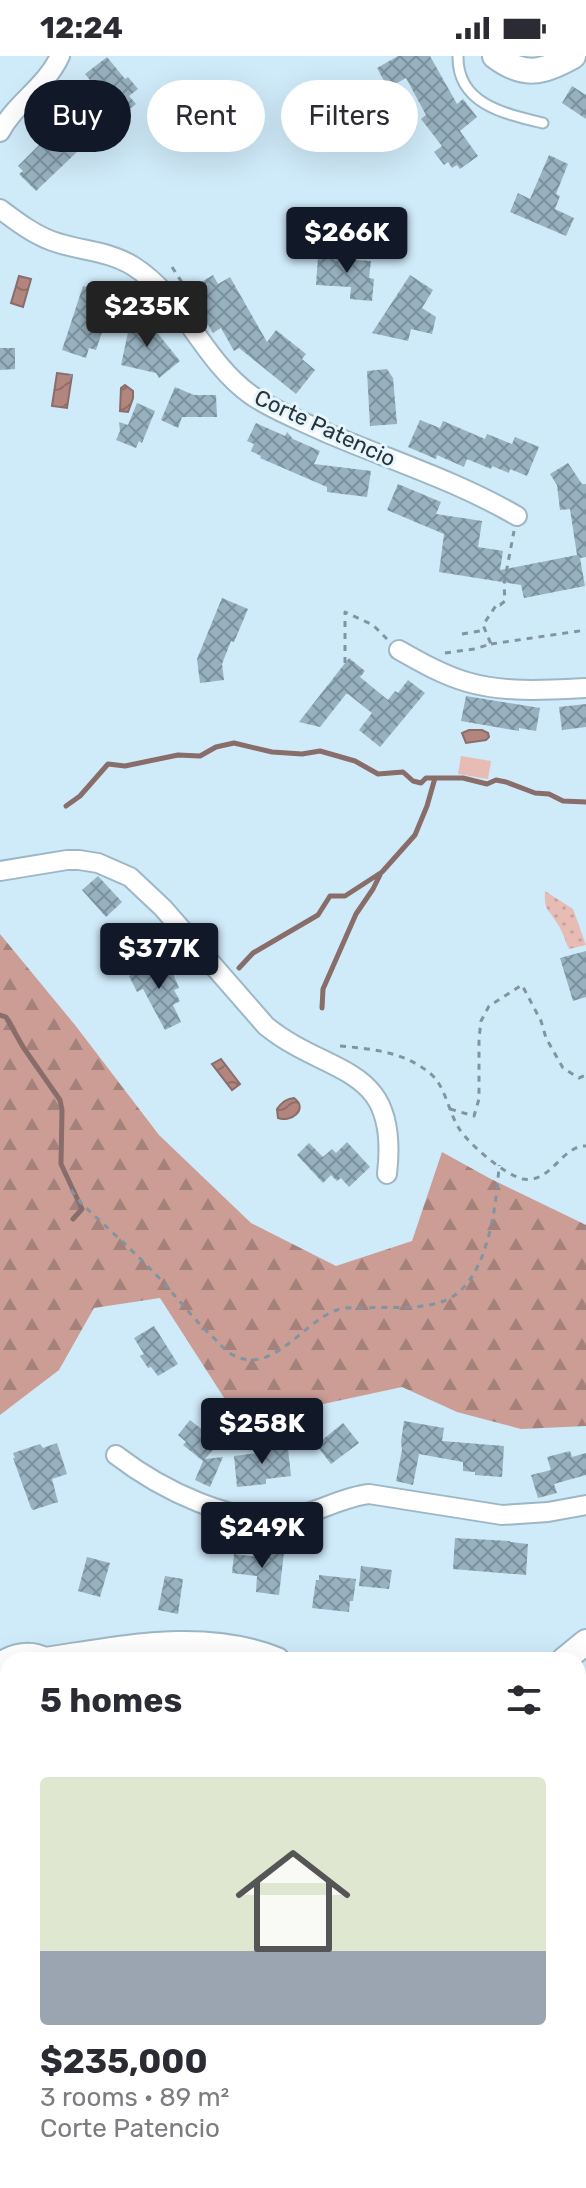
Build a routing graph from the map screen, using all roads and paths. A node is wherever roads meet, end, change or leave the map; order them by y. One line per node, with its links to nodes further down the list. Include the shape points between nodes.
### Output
1 (60, 56): 6 (street, via 43,84)
2 (458, 56): 5 (lane, via 461,76 478,101)
3 (495, 56): 4 (street, via 530,72)
4 (573, 56)
5 (543, 123)
6 (0, 132)
7 (0, 209): 8 (street, Corte Patencio, via 51,240 116,256 150,278 217,364 260,401)
8 (517, 516): 9 (path, via 505,601 490,614)
9 (485, 630): 11 (path); 12 (path)
10 (586, 630): 12 (path)
11 (462, 634)
12 (491, 644): 14 (path)
13 (399, 650): 15 (path, via 373,625 345,612); 16 (street, via 469,683)
14 (455, 651)
15 (345, 663)
16 (586, 688)
17 (0, 871): 23 (street, via 79,860 130,877 266,1026 353,1074 368,1088 385,1114)
18 (334, 1046): 20 (path, via 393,1053 416,1062 435,1078)
19 (586, 1075): 20 (path, via 579,1078 563,1068 522,985 489,1006 481,1021 474,1116)
20 (450, 1109): 22 (path, via 474,1145)
21 (586, 1146): 22 (path, via 526,1180)
22 (499, 1165): 24 (path, via 486,1240 472,1277 459,1292 428,1306 338,1309 279,1351 247,1359 230,1353 198,1324)
23 (387, 1174)
24 (71, 1190)
25 (116, 1455): 26 (street, via 192,1498 261,1519 296,1516 369,1494 502,1515)
26 (586, 1505)
27 (104, 1652): 28 (street, via 196,1644)
28 (252, 1652)

